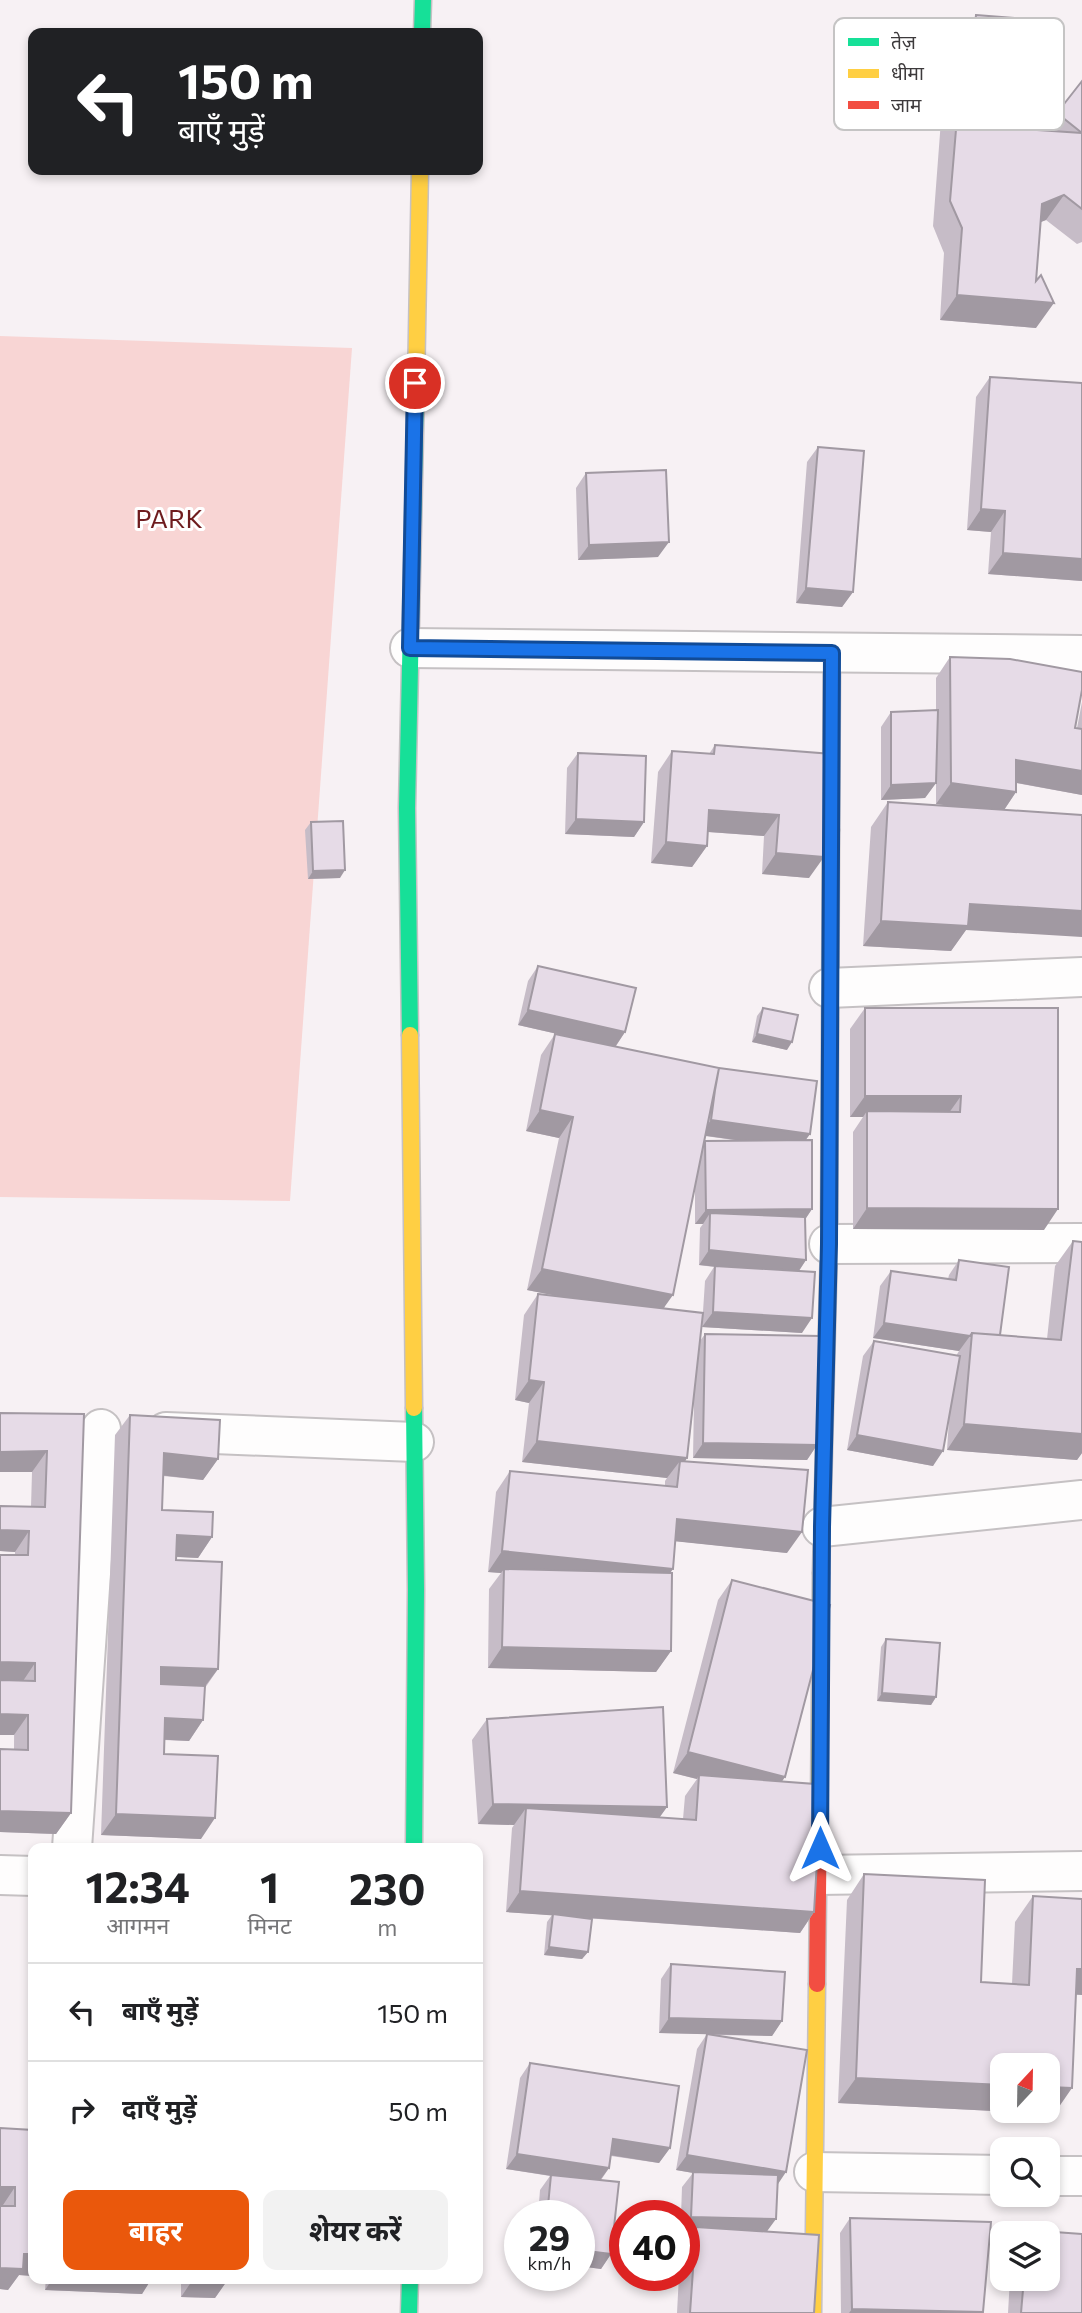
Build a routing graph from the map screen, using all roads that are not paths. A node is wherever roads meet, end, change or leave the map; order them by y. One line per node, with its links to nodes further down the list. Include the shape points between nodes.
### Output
1 (423, 0): 2 (street)
2 (422, 28)
3 (419, 175): 4 (street)
4 (410, 648): 5 (street); 13 (street, via 407,808)
5 (832, 653): 6 (street); 8 (street)
6 (1082, 655)
7 (1082, 977): 8 (street)
8 (829, 988): 10 (street)
9 (1082, 1243): 10 (street)
10 (829, 1244): 15 (street)
11 (63, 1427): 12 (street)
12 (101, 1429): 13 (street); 16 (street)
13 (414, 1442): 17 (street)
14 (1082, 1500): 15 (street)
15 (822, 1527): 20 (street)
16 (72, 1843)
17 (414, 1843)
18 (1082, 1871): 20 (street)
19 (0, 1875): 21 (street)
20 (820, 1875): 22 (street)
21 (28, 1876)
22 (814, 2172): 23 (street); 28 (street)
23 (990, 2175)
24 (1060, 2176): 25 (street)
25 (1082, 2176)
26 (410, 2284): 27 (street)
27 (409, 2313)
28 (813, 2313)

